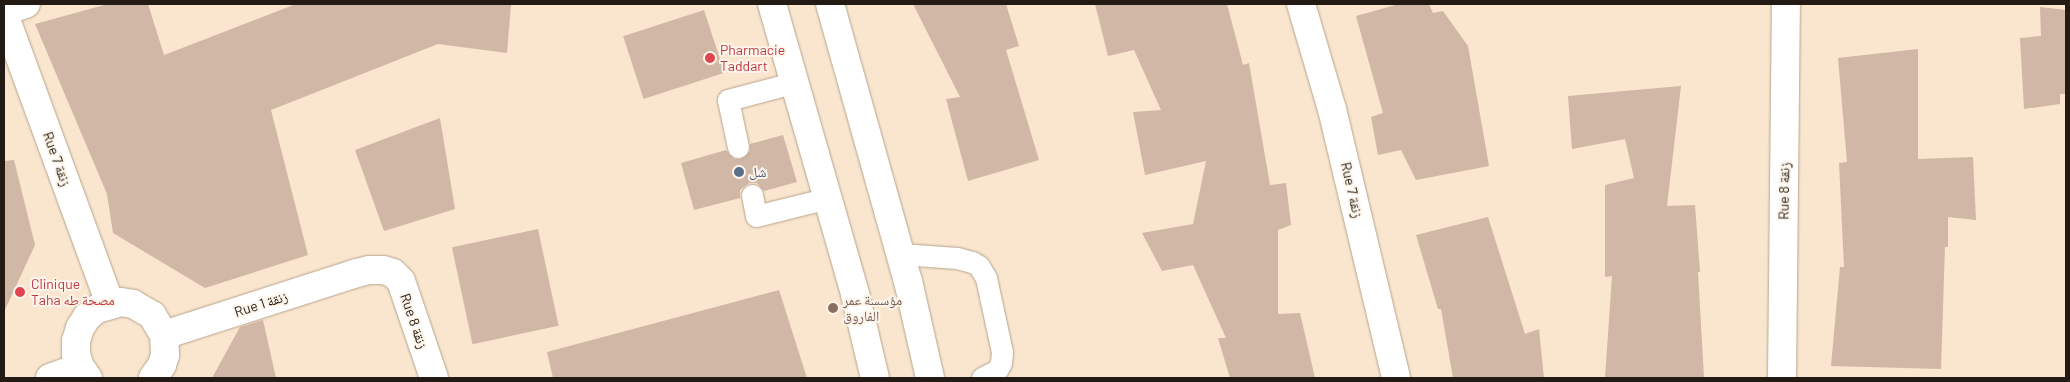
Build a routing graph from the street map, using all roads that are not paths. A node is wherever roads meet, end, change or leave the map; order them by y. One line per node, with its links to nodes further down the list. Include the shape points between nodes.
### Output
1 (26, 4): 6 (street)
2 (772, 4): 7 (street)
3 (830, 4): 11 (street)
4 (1301, 4): 22 (street, Rue 7 زنقة, via 1332,109)
5 (1786, 4): 23 (street, Rue 8 زنقة)
6 (4, 13): 13 (street, Rue 7 زنقة)
7 (796, 82): 8 (lane, via 728,100); 10 (street)
8 (738, 147)
9 (752, 195): 10 (lane, via 756,216)
10 (828, 198): 19 (street)
11 (901, 254): 20 (street); 21 (lane, via 957,258 979,266 986,278 1002,352 1002,363 997,370)
12 (357, 273): 14 (street, Rue 1 زنقة); 18 (street, Rue 8 زنقة, via 382,270 393,273 401,281)
13 (110, 304): 14 (street, via 121,302 143,308 152,315); 15 (street, via 97,309 80,328 76,354)
14 (164, 334): 17 (street, via 165,355)
15 (84, 372): 16 (street)
16 (50, 378)
17 (153, 378)
18 (434, 378)
19 (875, 378)
20 (930, 378)
21 (982, 378)
22 (1396, 378)
23 (1782, 378)

